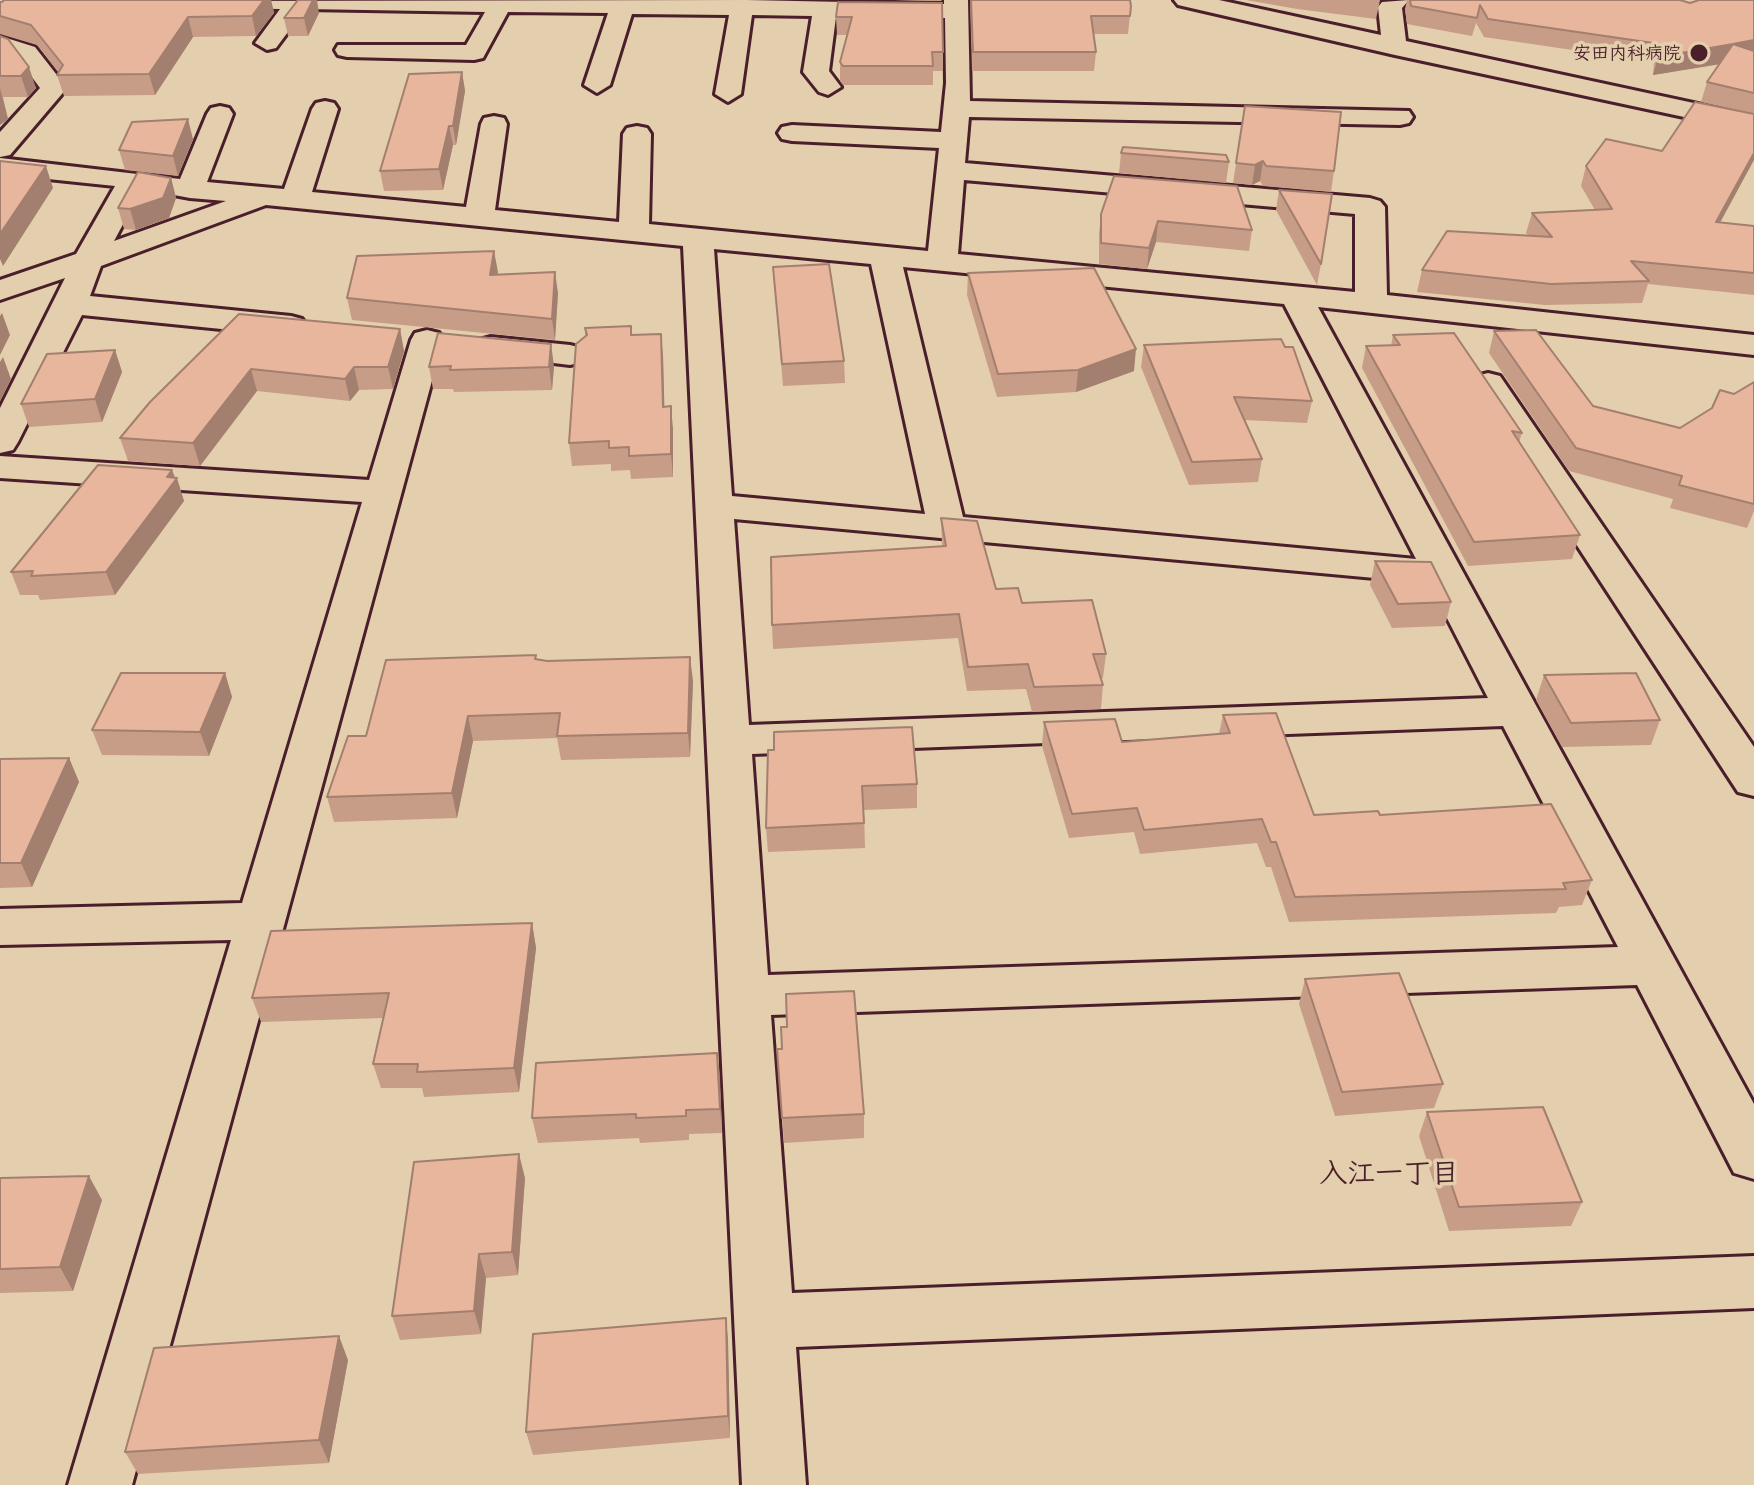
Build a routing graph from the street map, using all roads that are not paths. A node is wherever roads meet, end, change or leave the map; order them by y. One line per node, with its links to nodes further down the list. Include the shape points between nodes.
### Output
1 (1186, 0): 14 (street)
2 (1397, 0): 14 (street, via 1390,7)
3 (183, 1): 4 (street)
4 (214, 1): 5 (street)
5 (289, 1): 6 (street); 13 (street)
6 (356, 1): 8 (street)
7 (730, 3): 9 (street); 11 (street); 20 (street)
8 (501, 4): 9 (street); 16 (street)
9 (623, 5): 18 (street)
10 (956, 5): 11 (street); 22 (street)
11 (825, 8): 19 (street, via 816,72)
12 (0, 43): 30 (street, via 26,52 54,88)
13 (267, 43)
14 (1395, 48): 26 (street)
15 (347, 50): 16 (street)
16 (474, 53): 17 (street)
17 (462, 79)
18 (597, 85)
19 (828, 87)
20 (728, 94)
21 (325, 109): 35 (street)
22 (957, 109): 24 (street); 29 (street)
23 (220, 114): 34 (street)
24 (1400, 117)
25 (494, 124): 36 (street)
26 (1754, 124)
27 (792, 133): 29 (street)
28 (637, 134): 37 (street)
29 (954, 141): 32 (street)
30 (0, 149)
31 (0, 166): 33 (street)
32 (951, 170): 41 (street); 44 (street, via 1370,207)
33 (133, 179): 34 (street); 40 (street)
34 (190, 189): 35 (street)
35 (283, 197): 36 (street); 40 (street)
36 (479, 216): 37 (street)
37 (634, 231): 38 (street)
38 (698, 238): 39 (street); 53 (street)
39 (885, 256): 41 (street); 54 (street)
40 (87, 261): 42 (street); 45 (street)
41 (942, 261): 43 (street)
42 (0, 291)
43 (1297, 298): 44 (street); 55 (street)
44 (1371, 303): 46 (street)
45 (71, 304): 47 (street); 50 (street)
46 (1440, 311): 48 (street); 58 (street)
47 (319, 329)
48 (1754, 345)
49 (570, 355): 52 (street, via 412,338)
50 (0, 442)
51 (0, 467): 52 (street)
52 (383, 492): 59 (street)
53 (714, 506): 54 (street); 57 (street)
54 (947, 528): 55 (street)
55 (1444, 573): 56 (street)
56 (1517, 711): 57 (street); 61 (street)
57 (728, 740): 62 (street)
58 (1754, 781)
59 (261, 921): 60 (street); 66 (street)
60 (0, 927)
61 (1653, 965): 62 (street); 63 (street)
62 (744, 996): 65 (street)
63 (1754, 1156)
64 (1754, 1282): 65 (street)
65 (764, 1321): 67 (street)
66 (100, 1485)
67 (774, 1485)

